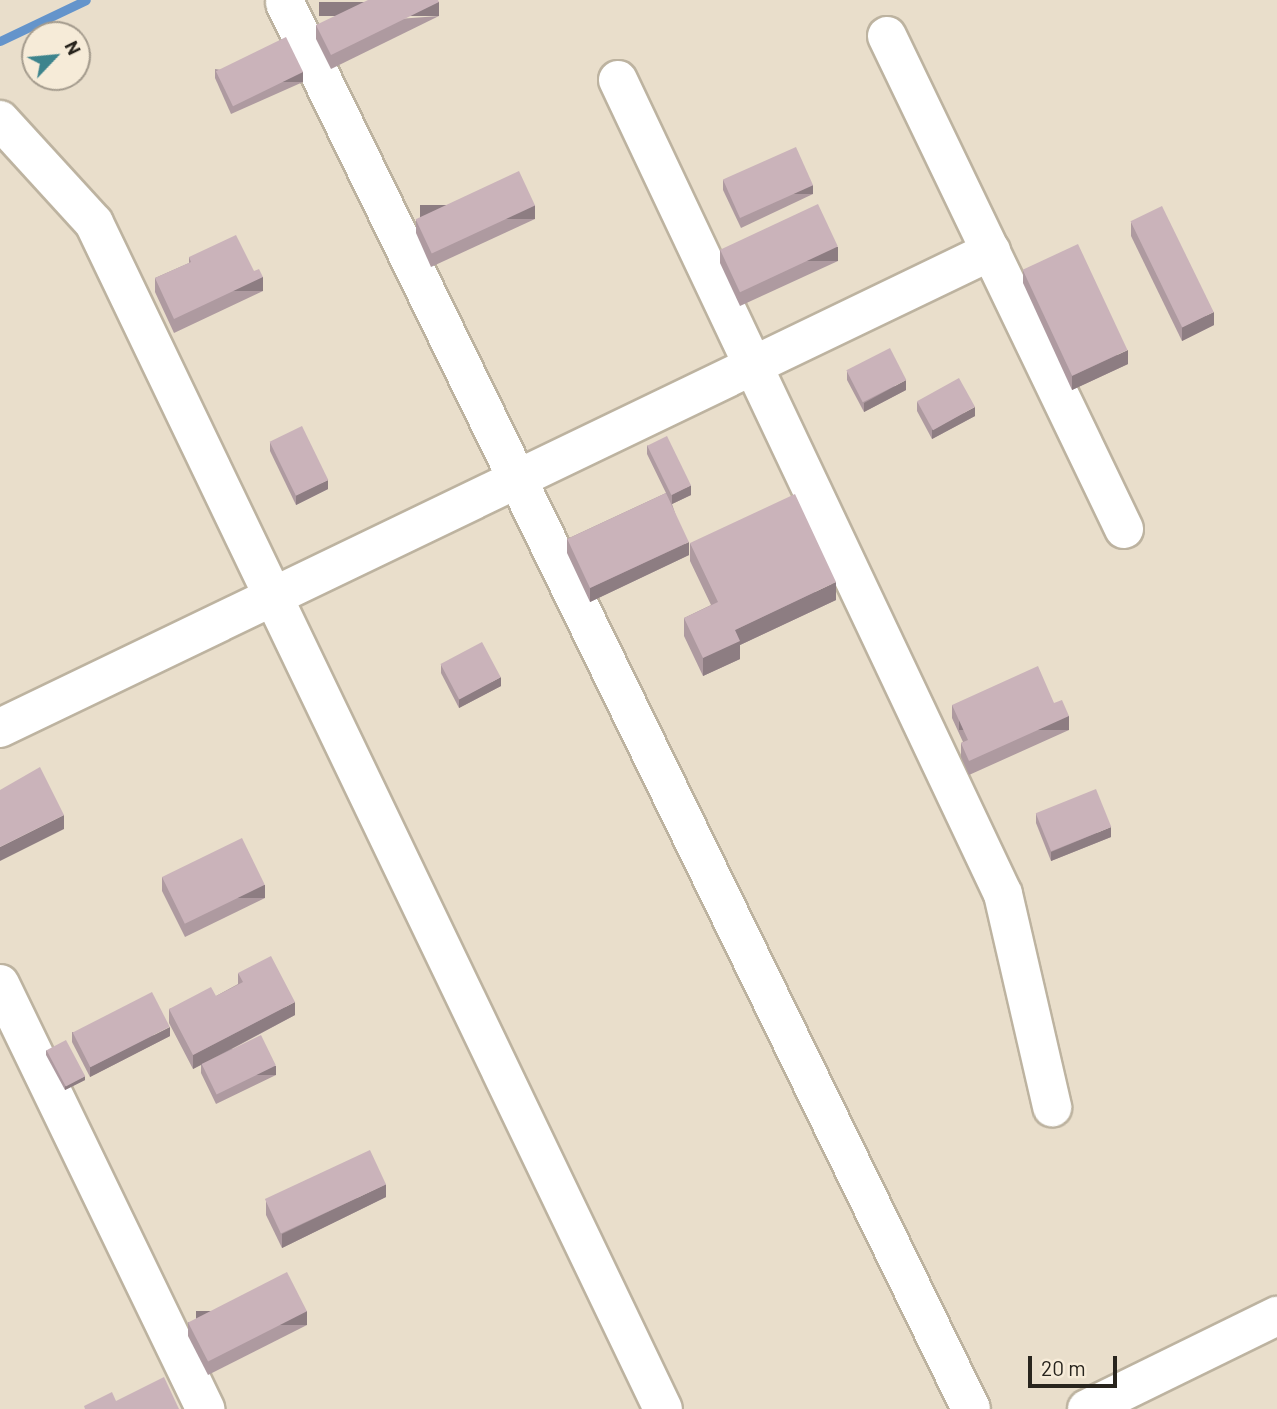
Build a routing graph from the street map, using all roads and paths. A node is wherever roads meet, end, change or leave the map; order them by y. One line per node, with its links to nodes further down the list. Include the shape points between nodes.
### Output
1 (285, 3): 7 (street)
2 (887, 36): 5 (street)
3 (618, 80): 6 (street)
4 (0, 120): 9 (street, via 94,223)
5 (991, 251): 6 (street); 8 (street)
6 (753, 365): 7 (street); 12 (street, via 1003,894)
7 (517, 479): 9 (street); 16 (street)
8 (1124, 528)
9 (272, 597): 10 (street); 15 (street)
10 (0, 728)
11 (0, 984): 14 (street)
12 (1052, 1107)
13 (1277, 1316): 17 (street)
14 (205, 1409)
15 (663, 1409)
16 (971, 1409)
17 (1087, 1409)

